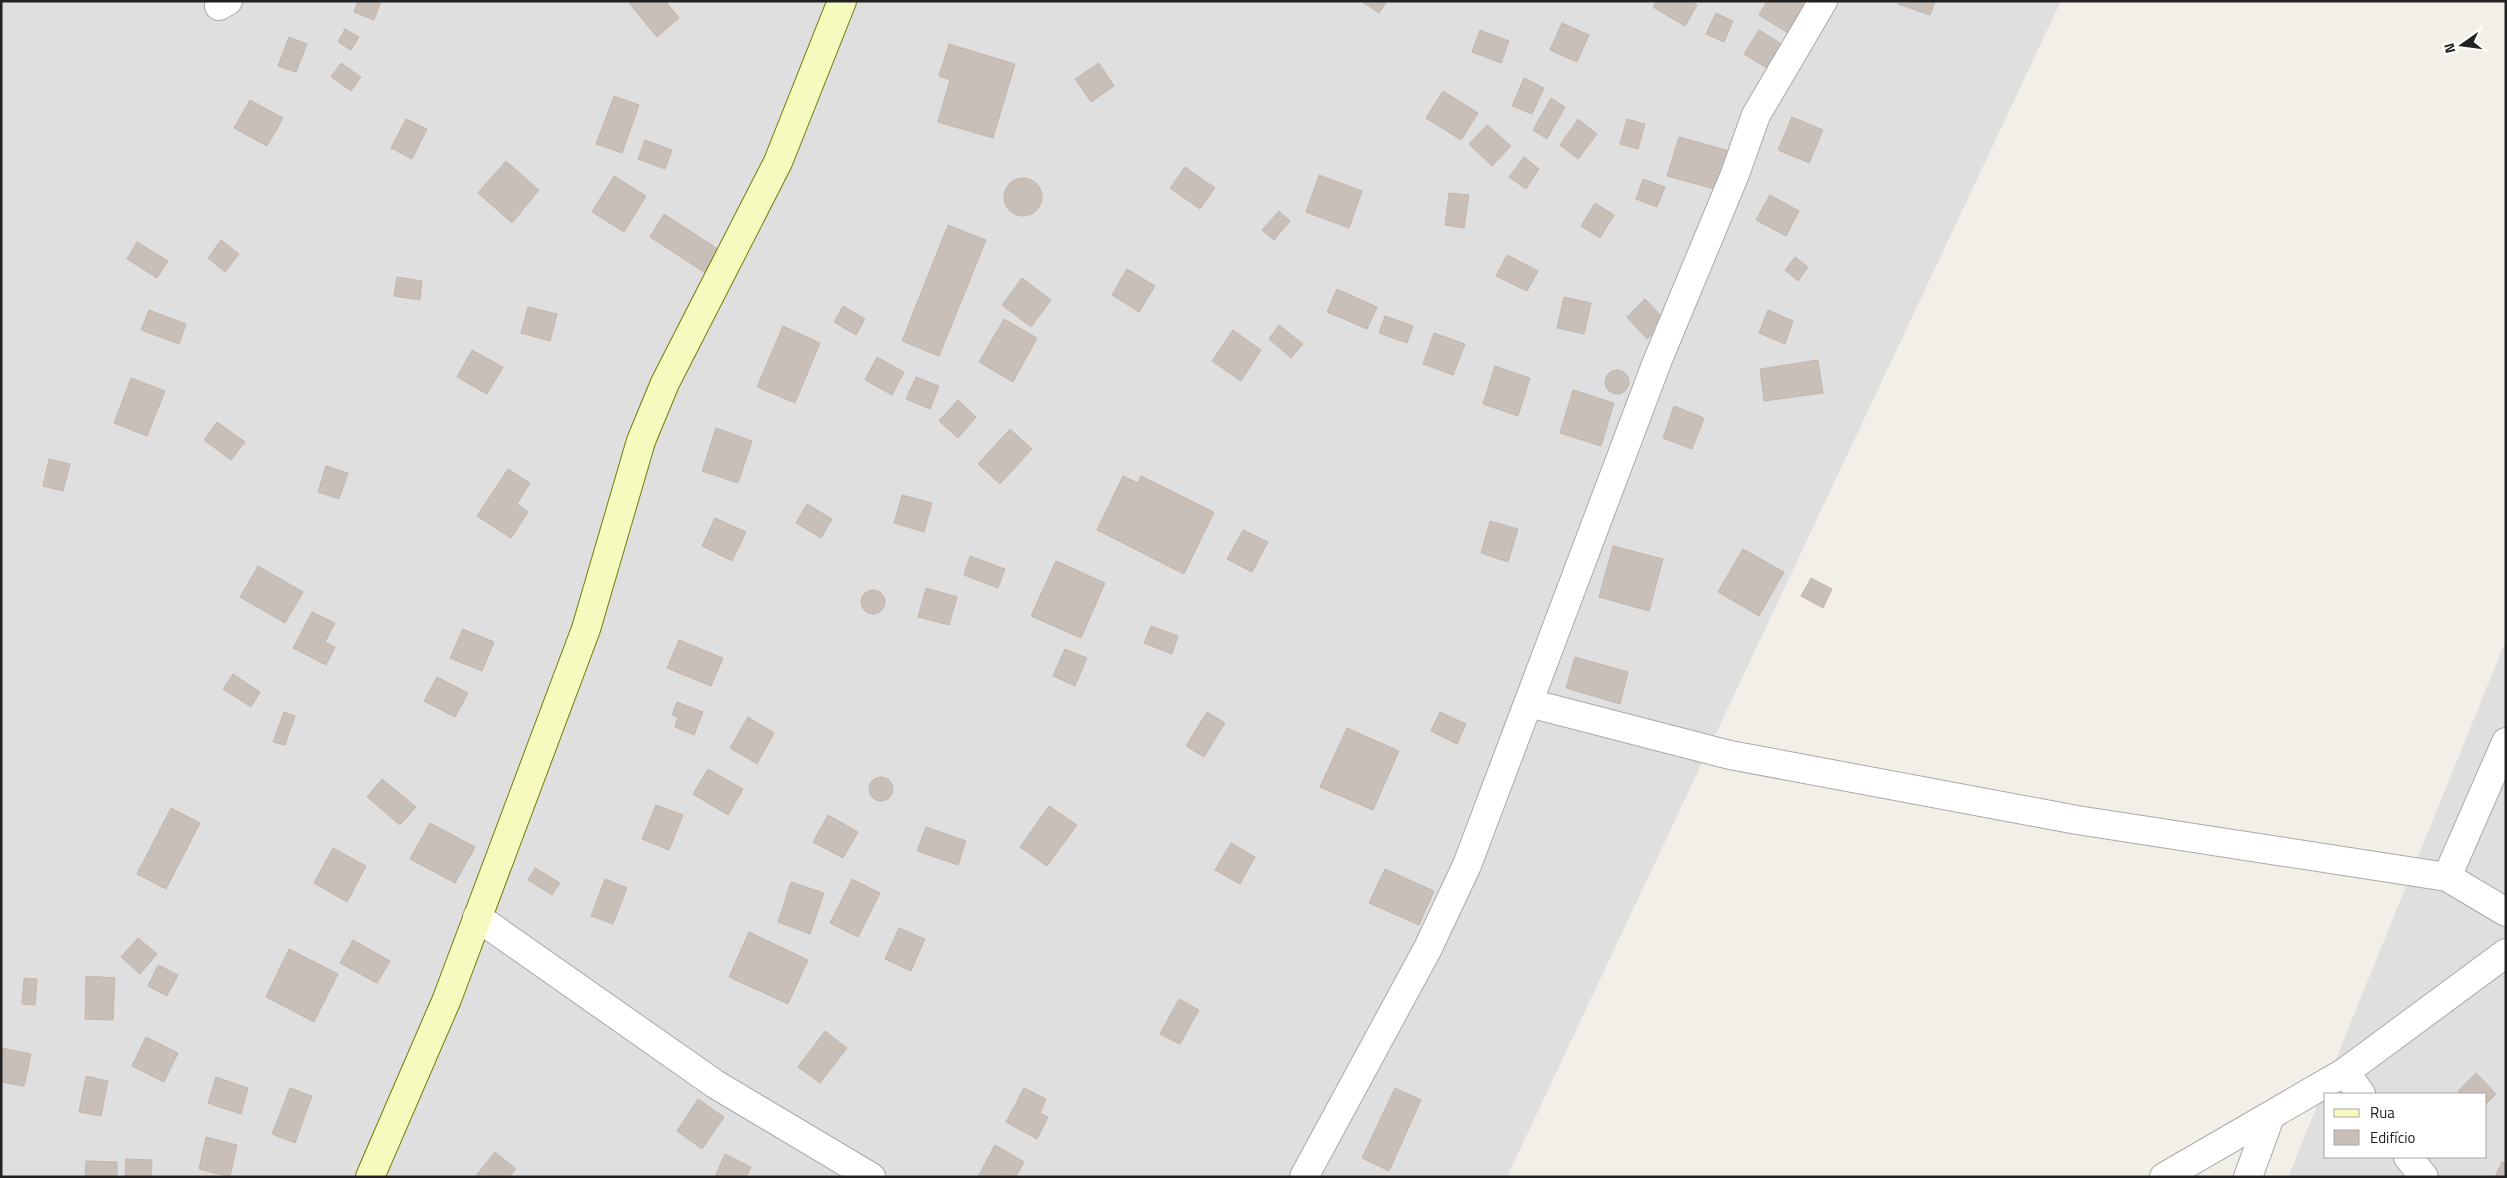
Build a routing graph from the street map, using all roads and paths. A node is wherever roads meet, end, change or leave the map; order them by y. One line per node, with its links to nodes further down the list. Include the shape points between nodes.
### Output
1 (842, 1): 7 (street, via 778,162 665,383 641,441 586,629)
2 (1823, 1): 3 (street, via 1756,115 1657,362)
3 (1529, 703): 5 (street, via 1740,757 2077,820); 15 (street, via 1467,865 1428,948)
4 (2506, 742): 5 (street)
5 (2447, 877): 6 (street)
6 (2506, 912)
7 (477, 917): 13 (street, via 447,999); 14 (street, via 716,1084)
8 (2506, 953): 9 (street)
9 (2346, 1072): 10 (street); 11 (street)
10 (2361, 1093)
11 (2270, 1117): 16 (street); 17 (street)
12 (2409, 1158): 18 (street)
13 (370, 1177)
14 (871, 1177)
15 (1304, 1177)
16 (2164, 1177)
17 (2248, 1177)
18 (2424, 1177)

